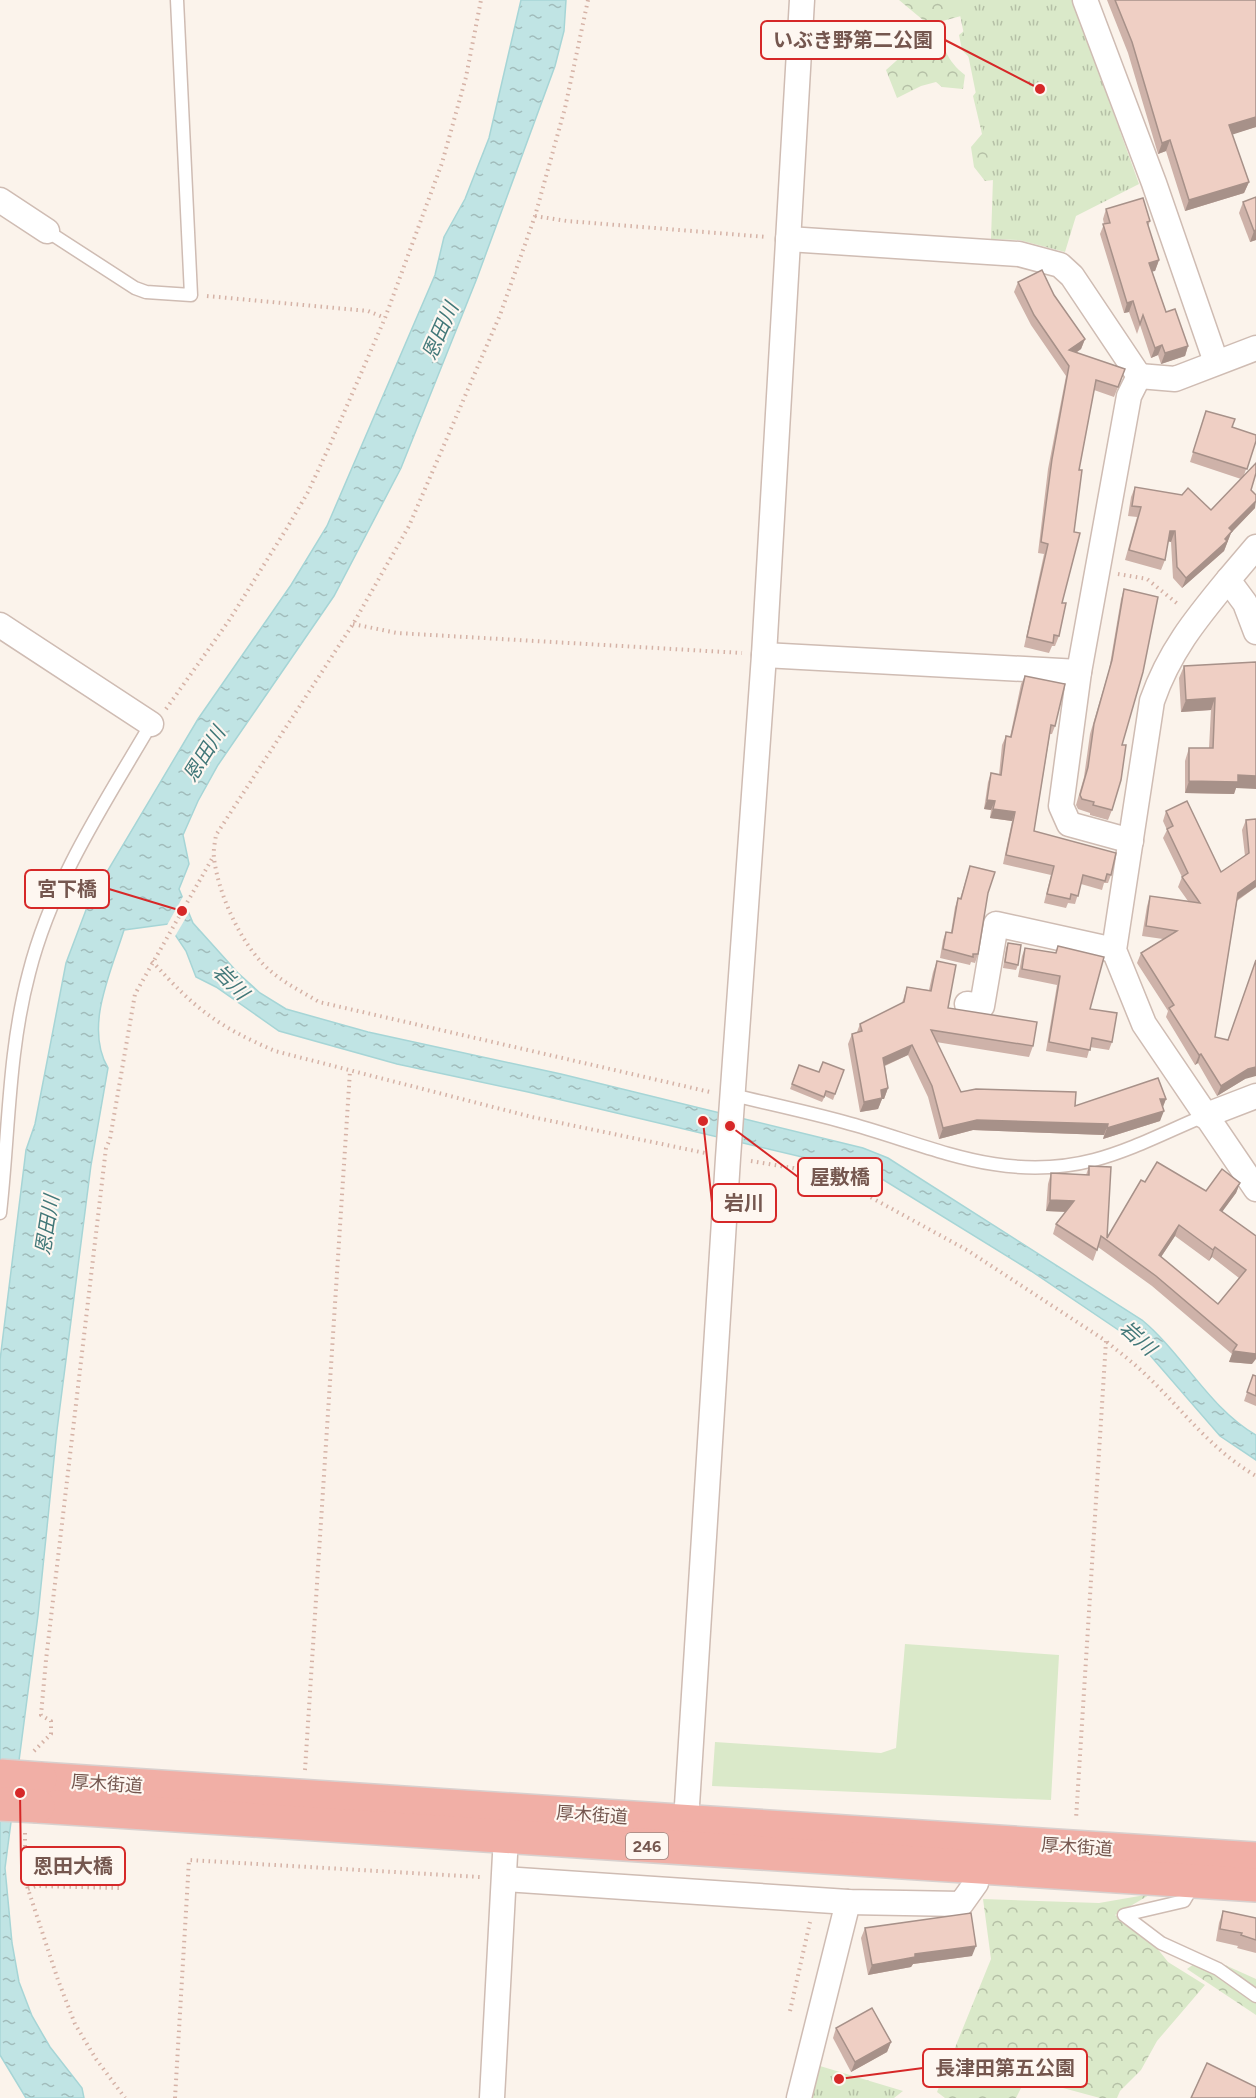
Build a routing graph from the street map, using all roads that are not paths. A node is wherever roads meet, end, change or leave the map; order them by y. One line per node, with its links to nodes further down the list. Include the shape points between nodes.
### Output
1 (177, 0): 5 (lane, via 191,295 135,288)
2 (802, 0): 6 (street)
3 (1085, 0): 8 (street)
4 (0, 200): 5 (street)
5 (47, 231)
6 (788, 239): 9 (street, via 1019,254 1060,265 1072,276); 14 (street)
7 (1256, 348): 8 (street)
8 (1216, 362): 9 (street, via 1175,379)
9 (1139, 376): 15 (street, via 1129,396)
10 (1256, 548): 11 (street)
11 (1228, 580): 13 (street, via 1245,603); 17 (street, via 1189,627 1163,670 1152,701)
12 (0, 625): 16 (street)
13 (1256, 632)
14 (764, 655): 15 (street); 21 (street)
15 (1079, 672): 17 (street, via 1061,806 1069,824)
16 (151, 724): 24 (lane, via 68,867 29,973 14,1052)
17 (1131, 841): 18 (street)
18 (1114, 950): 19 (street, via 996,924); 22 (street, via 1144,1024)
19 (982, 1007)
20 (1256, 1096): 22 (street)
21 (732, 1102): 22 (lane, via 846,1122 960,1159 1011,1167 1094,1160); 28 (street)
22 (1204, 1116): 23 (street)
23 (1256, 1189)
24 (0, 1213)
25 (0, 1776): 26 (highway, 厚木街道 / 246, bridge)
26 (39, 1793): 27 (highway, 厚木街道 / 246, bridge); 28 (highway, 厚木街道 / 246, via 302,1797); 29 (highway, 厚木街道 / 246)
27 (0, 1804)
28 (686, 1821): 30 (highway, 厚木街道 / 246)
29 (506, 1836): 31 (highway, 厚木街道 / 246); 32 (street)
30 (1256, 1858)
31 (979, 1867): 33 (highway, 厚木街道 / 246); 35 (street, via 976,1883 961,1904)
32 (505, 1879): 35 (street); 37 (street)
33 (1196, 1881): 34 (highway, 厚木街道 / 246); 36 (lane, via 1184,1901 1124,1915 1161,1943 1218,1969)
34 (1256, 1885)
35 (848, 1902): 38 (street)
36 (1256, 1996)
37 (492, 2098)
38 (799, 2098)

